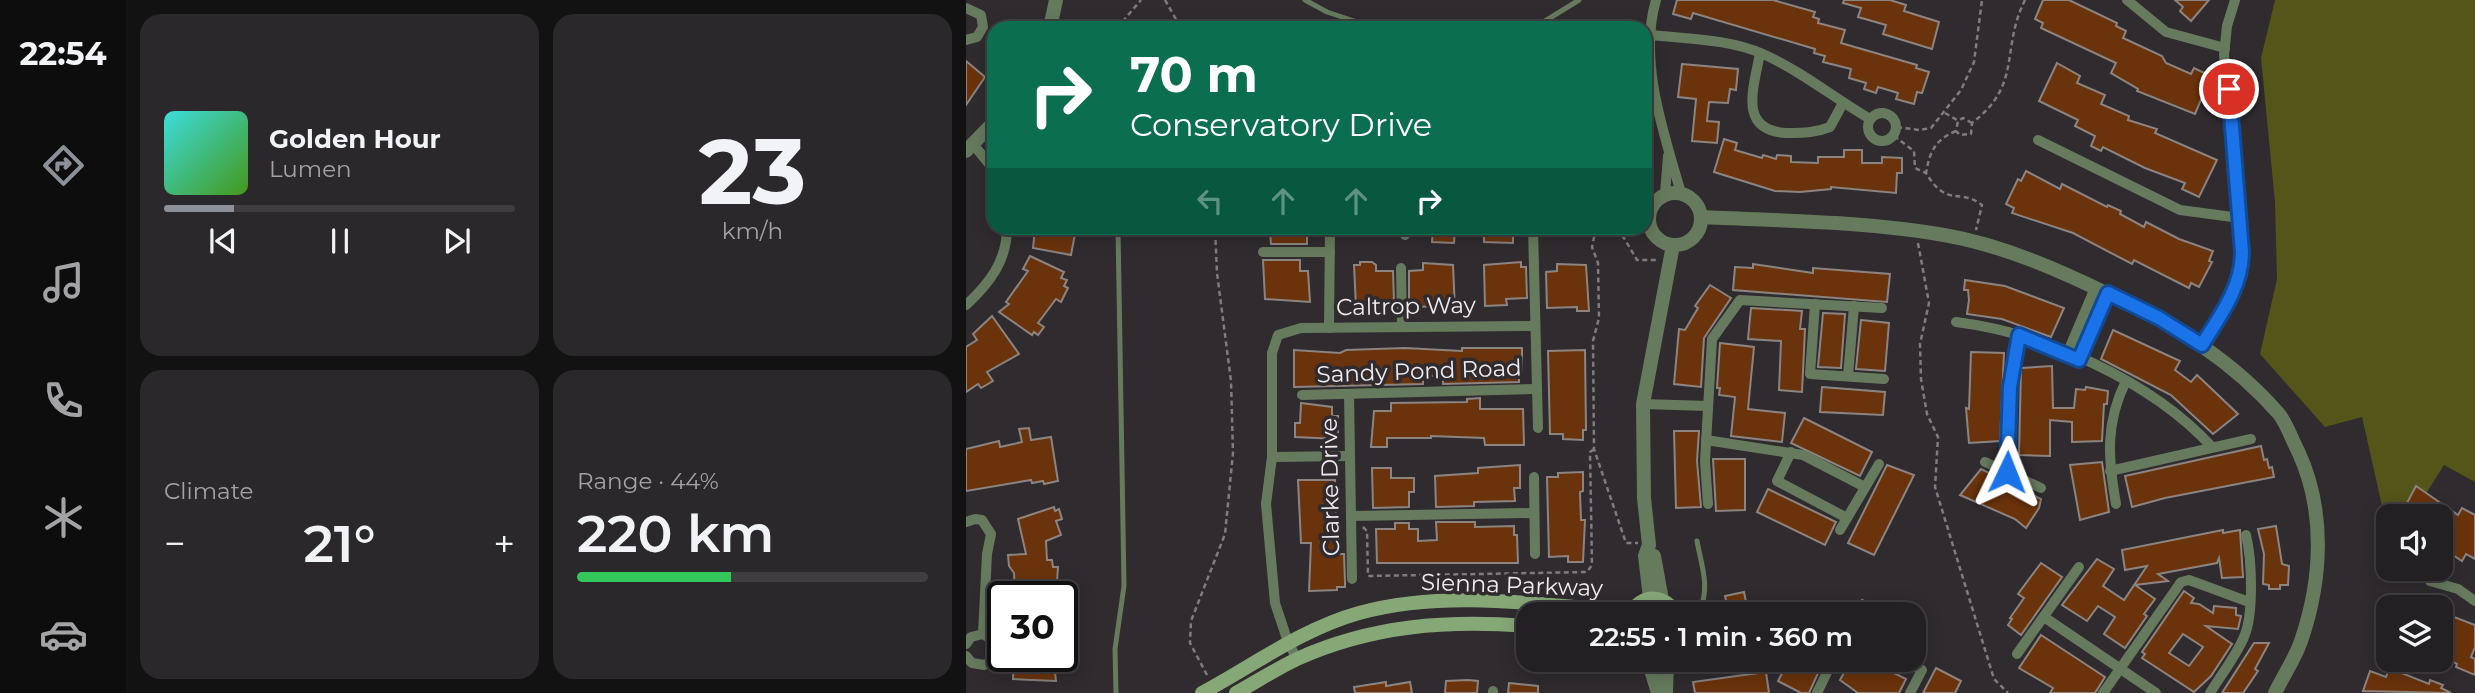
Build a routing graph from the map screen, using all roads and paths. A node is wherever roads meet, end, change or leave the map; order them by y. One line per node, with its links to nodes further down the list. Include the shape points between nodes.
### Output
1 (1056, 0): 12 (street)
2 (1141, 0): 13 (path)
3 (1165, 0): 14 (path)
4 (1305, 0): 15 (lane)
5 (1579, 0): 16 (lane)
6 (1656, 0): 17 (street)
7 (2025, 0): 27 (path, via 2010,39 2011,65 2001,92)
8 (2127, 0): 20 (street, via 2166,32)
9 (2235, 0): 20 (street)
10 (1980, 1): 24 (path, via 1973,62)
11 (966, 8): 19 (street, via 981,15 983,27 977,37)
12 (1052, 21)
13 (1122, 21)
14 (1177, 21)
15 (1354, 21)
16 (1545, 21)
17 (1651, 21)
18 (1652, 35): 21 (street, via 1719,42)
19 (966, 40)
20 (2225, 48): 40 (street)
21 (1760, 53): 23 (street); 23 (street, via 1753,109 1758,126 1768,132 1814,133 1830,127)
22 (1652, 72): 33 (street)
23 (1843, 103): 25 (street)
24 (1945, 113): 26 (path); 29 (path, via 1931,128)
25 (1870, 119): 29 (street, via 1886,113 1894,118); 29 (street, via 1870,136 1878,141 1887,141)
26 (1958, 121): 27 (path, via 1963,118); 30 (path)
27 (1972, 123): 30 (path, via 1971,134)
28 (987, 130): 32 (street)
29 (1896, 131): 35 (path, via 1914,151 1915,168)
30 (1956, 131): 35 (path, via 1930,150)
31 (2038, 140): 40 (street, via 2180,210)
32 (970, 148): 34 (street)
33 (1669, 154): 36 (street); 37 (street)
34 (987, 164)
35 (1926, 173): 50 (path, via 1947,196 1982,205)
36 (1681, 193): 37 (street); 39 (street, via 1695,202)
37 (1665, 194): 38 (street)
38 (1652, 208)
39 (1701, 217): 42 (street); 51 (street, via 1693,238)
40 (2239, 218): 66 (street, via 2242,272)
41 (1652, 230): 51 (street)
42 (1916, 231): 50 (street); 133 (path, via 1929,303 1920,344 1921,379 1927,414 1938,437 1935,487 1994,679)
43 (1006, 235): 58 (street, via 997,269)
44 (1118, 235): 127 (lane, via 1124,586 1115,649)
45 (1215, 235): 126 (path, via 1231,381 1233,453 1224,534 1191,621 1190,643)
46 (1330, 235): 53 (street)
47 (1533, 235): 62 (street)
48 (1594, 235): 81 (path, via 1599,318 1593,341)
49 (1622, 235): 54 (path, via 1637,260)
50 (1973, 243): 56 (street, via 2050,266)
51 (1672, 245): 54 (street)
52 (1264, 252): 53 (street)
53 (1330, 252): 64 (street)
54 (1670, 261): 75 (street)
55 (1401, 268): 63 (street)
56 (2101, 290): 66 (street); 67 (street); 68 (street)
57 (1815, 304): 59 (street); 69 (street, via 1810,374); 76 (street, via 1740,300 1712,339)
58 (966, 305)
59 (1854, 306): 60 (street); 69 (street)
60 (1882, 308)
61 (1956, 322): 65 (street)
62 (1535, 326): 63 (street, Caltrop Way); 72 (street)
63 (1402, 327): 64 (street, Caltrop Way)
64 (1329, 328): 84 (street, Caltrop Way, via 1301,328 1278,335 1272,353)
65 (2019, 335): 67 (street); 88 (street, via 2010,387)
66 (2202, 345): 137 (street, via 2281,416 2311,478 2319,551 2315,593 2301,644)
67 (2067, 354): 68 (street)
68 (2079, 360): 71 (street)
69 (1848, 376): 70 (street)
70 (1884, 379)
71 (2126, 381): 80 (street, via 2190,423); 87 (street, via 2113,407)
72 (1537, 389): 73 (street, Sandy Pond Road); 77 (street)
73 (1349, 394): 74 (street, Sandy Pond Road); 83 (street, Clarke Drive)
74 (1302, 395)
75 (1643, 404): 76 (street); 101 (street)
76 (1708, 406): 79 (street)
77 (1538, 428)
78 (2251, 439): 80 (street)
79 (1706, 440): 82 (street); 92 (street)
80 (2212, 447): 87 (street)
81 (1594, 449): 95 (path, via 1590,453 1592,565 1587,572 1368,576 1367,531); 101 (path, via 1626,543)
82 (1791, 452): 90 (street); 96 (street, via 1777,481)
83 (1350, 456): 84 (street); 95 (street, Clarke Drive)
84 (1272, 457): 116 (street, via 1266,504 1275,603)
85 (1985, 462): 88 (street)
86 (1878, 464): 90 (street)
87 (2110, 471): 93 (street)
88 (2007, 472): 91 (street)
89 (1534, 477): 94 (street)
90 (1865, 487): 96 (street)
91 (2041, 488)
92 (1708, 504)
93 (2116, 504)
94 (1532, 513): 95 (street); 102 (street)
95 (1351, 516): 104 (street, Clarke Drive)
96 (1847, 518): 98 (street)
97 (966, 523): 115 (street, via 982,520 991,534)
98 (1840, 530)
99 (2246, 535): 111 (street, via 2251,555)
100 (1696, 541): 110 (lane, via 1706,589)
101 (1648, 544): 106 (street, via 1654,554)
102 (1535, 554)
103 (2079, 567): 113 (street)
104 (1352, 579)
105 (2430, 581): 107 (street, via 2458,589)
106 (1656, 599): 108 (main road); 109 (main road)
107 (2475, 601)
108 (1643, 602)
109 (1660, 602)
110 (1703, 602)
111 (2249, 602): 121 (street, via 2189,580 2181,582); 136 (street, via 2245,636)
112 (1516, 605): 116 (main road, Sienna Parkway, via 1450,600 1359,613)
113 (2044, 617): 118 (street); 121 (street)
114 (1516, 625): 120 (main road, Sienna Parkway, via 1468,622 1406,626 1359,636)
115 (983, 634): 117 (street); 119 (street, via 994,641 994,659 978,666)
116 (1288, 642): 120 (street); 126 (main road, Sienna Parkway)
117 (966, 644)
118 (2017, 654)
119 (966, 656)
120 (1297, 659): 128 (main road, Sienna Parkway)
121 (2118, 670): 134 (street); 135 (street)
122 (1652, 672): 129 (street)
123 (1667, 672): 130 (street)
124 (1827, 672): 131 (street)
125 (1921, 672): 132 (street)
126 (1208, 690)
127 (1116, 693)
128 (1236, 693)
129 (1658, 693)
130 (1666, 693)
131 (1817, 693)
132 (1910, 693)
133 (2008, 693)
134 (2103, 693)
135 (2156, 693)
136 (2210, 693)
137 (2274, 693)

